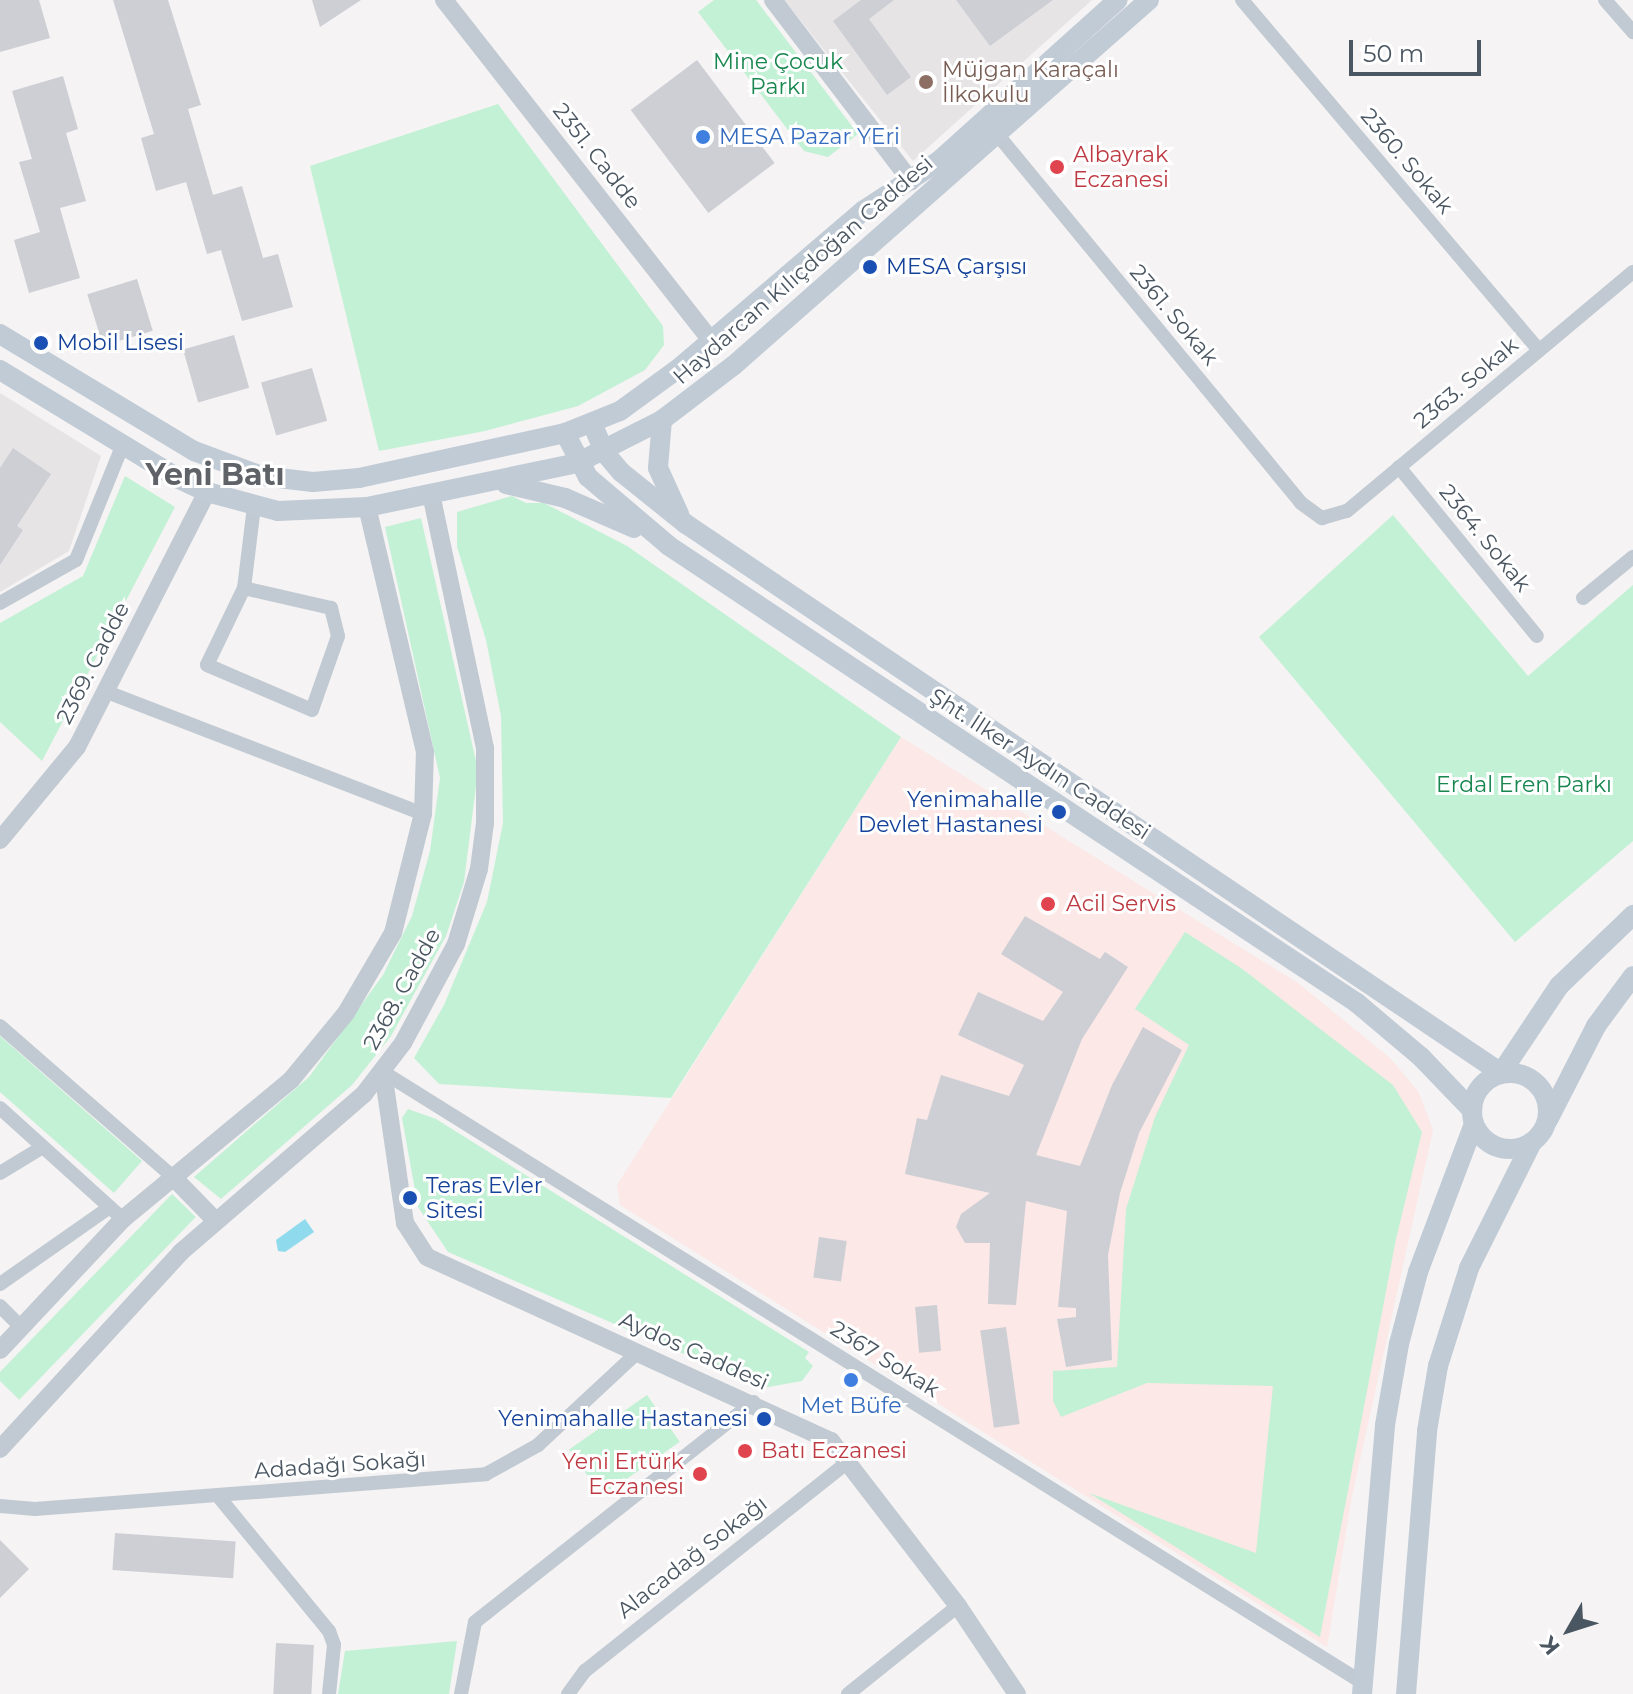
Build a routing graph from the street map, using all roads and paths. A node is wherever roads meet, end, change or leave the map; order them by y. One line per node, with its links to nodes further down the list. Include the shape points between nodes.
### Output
1 (444, 0): 12 (street, 2351. Cadde)
2 (773, 0): 9 (street)
3 (1149, 0): 8 (main road, Haydarcan Kılıçdoğan Caddesi)
4 (1242, 0): 13 (street, 2360. Sokak)
5 (1605, 0): 7 (street)
6 (1114, 1): 9 (main road, Haydarcan Kılıçdoğan Caddesi)
7 (1633, 32)
8 (997, 134): 14 (main road, Haydarcan Kılıçdoğan Caddesi); 28 (street, 2361. Sokak, via 1301,503)
9 (911, 181): 12 (main road, Haydarcan Kılıçdoğan Caddesi, via 864,210)
10 (1633, 272): 13 (street, 2363. Sokak)
11 (0, 334): 18 (main road, Haydarcan Kılıçdoğan Caddesi, via 194,451 262,476 313,482 359,478)
12 (712, 342): 14 (main road); 17 (main road, Haydarcan Kılıçdoğan Caddesi, via 620,411)
13 (1539, 350): 22 (street, 2363. Sokak)
14 (733, 366): 16 (main road, Haydarcan Kılıçdoğan Caddesi)
15 (0, 370): 19 (main road, Haydarcan Kılıçdoğan Caddesi)
16 (662, 420): 20 (main road, Haydarcan Kılıçdoğan Caddesi); 29 (main road, via 658,468)
17 (592, 423): 18 (main road, Haydarcan Kılıçdoğan Caddesi); 20 (main road, Şht. İlker Aydın Caddesi)
18 (565, 433): 21 (main road)
19 (123, 444): 24 (main road, Haydarcan Kılıçdoğan Caddesi); 34 (street, via 76,560)
20 (605, 453): 21 (main road, Haydarcan Kılıçdoğan Caddesi); 29 (main road, Şht. İlker Aydın Caddesi, via 638,488)
21 (577, 463): 23 (main road, Haydarcan Kılıçdoğan Caddesi); 30 (main road, Şht. İlker Aydın Caddesi, via 603,492)
22 (1399, 467): 28 (street, 2363. Sokak, via 1347,511); 35 (street, 2364. Sokak)
23 (490, 482): 25 (main road, Haydarcan Kılıçdoğan Caddesi); 30 (main road, via 565,498)
24 (207, 492): 26 (main road, Haydarcan Kılıçdoğan Caddesi); 36 (street, 2369. Cadde)
25 (431, 494): 27 (main road, Haydarcan Kılıçdoğan Caddesi); 44 (street, 2368. Cadde, via 480,710 485,823 470,904 456,944)
26 (254, 507): 27 (main road, Haydarcan Kılıçdoğan Caddesi, via 307,512); 32 (street)
27 (367, 507): 37 (street, 2368. Cadde, via 425,752)
28 (1322, 518)
29 (686, 524): 38 (main road, Şht. İlker Aydın Caddesi)
30 (669, 546): 40 (main road, Şht. İlker Aydın Caddesi)
31 (1633, 557): 33 (street)
32 (244, 588): 32 (street, via 207,665 312,710 338,636 331,608)
33 (1583, 598)
34 (0, 603)
35 (1537, 636)
36 (107, 692): 37 (street); 39 (street, 2369. Cadde, via 60,771)
37 (423, 814): 52 (street, 2368. Cadde, via 393,933 346,1013 291,1080)
38 (1150, 835): 40 (main road); 45 (main road, Şht. İlker Aydın Caddesi)
39 (0, 840)
40 (1136, 856): 47 (main road, Şht. İlker Aydın Caddesi, via 1357,1003 1421,1057)
41 (1633, 915): 45 (main road, via 1559,986)
42 (1633, 976): 48 (main road, via 1596,1026)
43 (0, 1026): 52 (street)
44 (383, 1072): 54 (street, 2368. Cadde, via 328,1128); 59 (street, Aydos Caddesi, via 405,1223 416,1245 440,1267); 66 (street, 2367 Sokak)
45 (1501, 1073): 47 (main road, via 1480,1087); 48 (main road, via 1514,1072 1537,1082 1548,1104)
46 (0, 1108): 50 (street)
47 (1473, 1117): 49 (main road, via 1490,1143 1501,1148); 66 (main road, via 1418,1272 1399,1344 1385,1425)
48 (1548, 1120): 49 (main road)
49 (1532, 1142): 72 (main road, via 1469,1268 1438,1366 1427,1431)
50 (43, 1147): 51 (street); 53 (street)
51 (0, 1173)
52 (173, 1177): 53 (street, 2368. Cadde); 54 (street)
53 (117, 1213): 55 (street); 57 (street, 2368. Cadde)
54 (215, 1220): 61 (street, 2368. Cadde)
55 (0, 1284)
56 (0, 1306): 57 (street)
57 (21, 1327): 58 (street, 2368. Cadde)
58 (0, 1350)
59 (638, 1352): 60 (street, Aydos Caddesi); 63 (street, Adadağı Sokağı, via 538,1445 486,1474)
60 (754, 1402): 62 (street, Aydos Caddesi, via 831,1441); 68 (street, via 475,1622)
61 (0, 1449)
62 (850, 1460): 65 (street, Aydos Caddesi); 69 (street, Alacadağ Sokağı, via 585,1671)
63 (218, 1496): 64 (street, Adadağı Sokağı, via 35,1509); 67 (street, via 329,1631 334,1645)
64 (0, 1506)
65 (958, 1606): 70 (street); 71 (street, Aydos Caddesi)
66 (1362, 1688)
67 (329, 1694)
68 (461, 1694)
69 (568, 1694)
70 (848, 1694)
71 (1017, 1694)
72 (1406, 1694)

